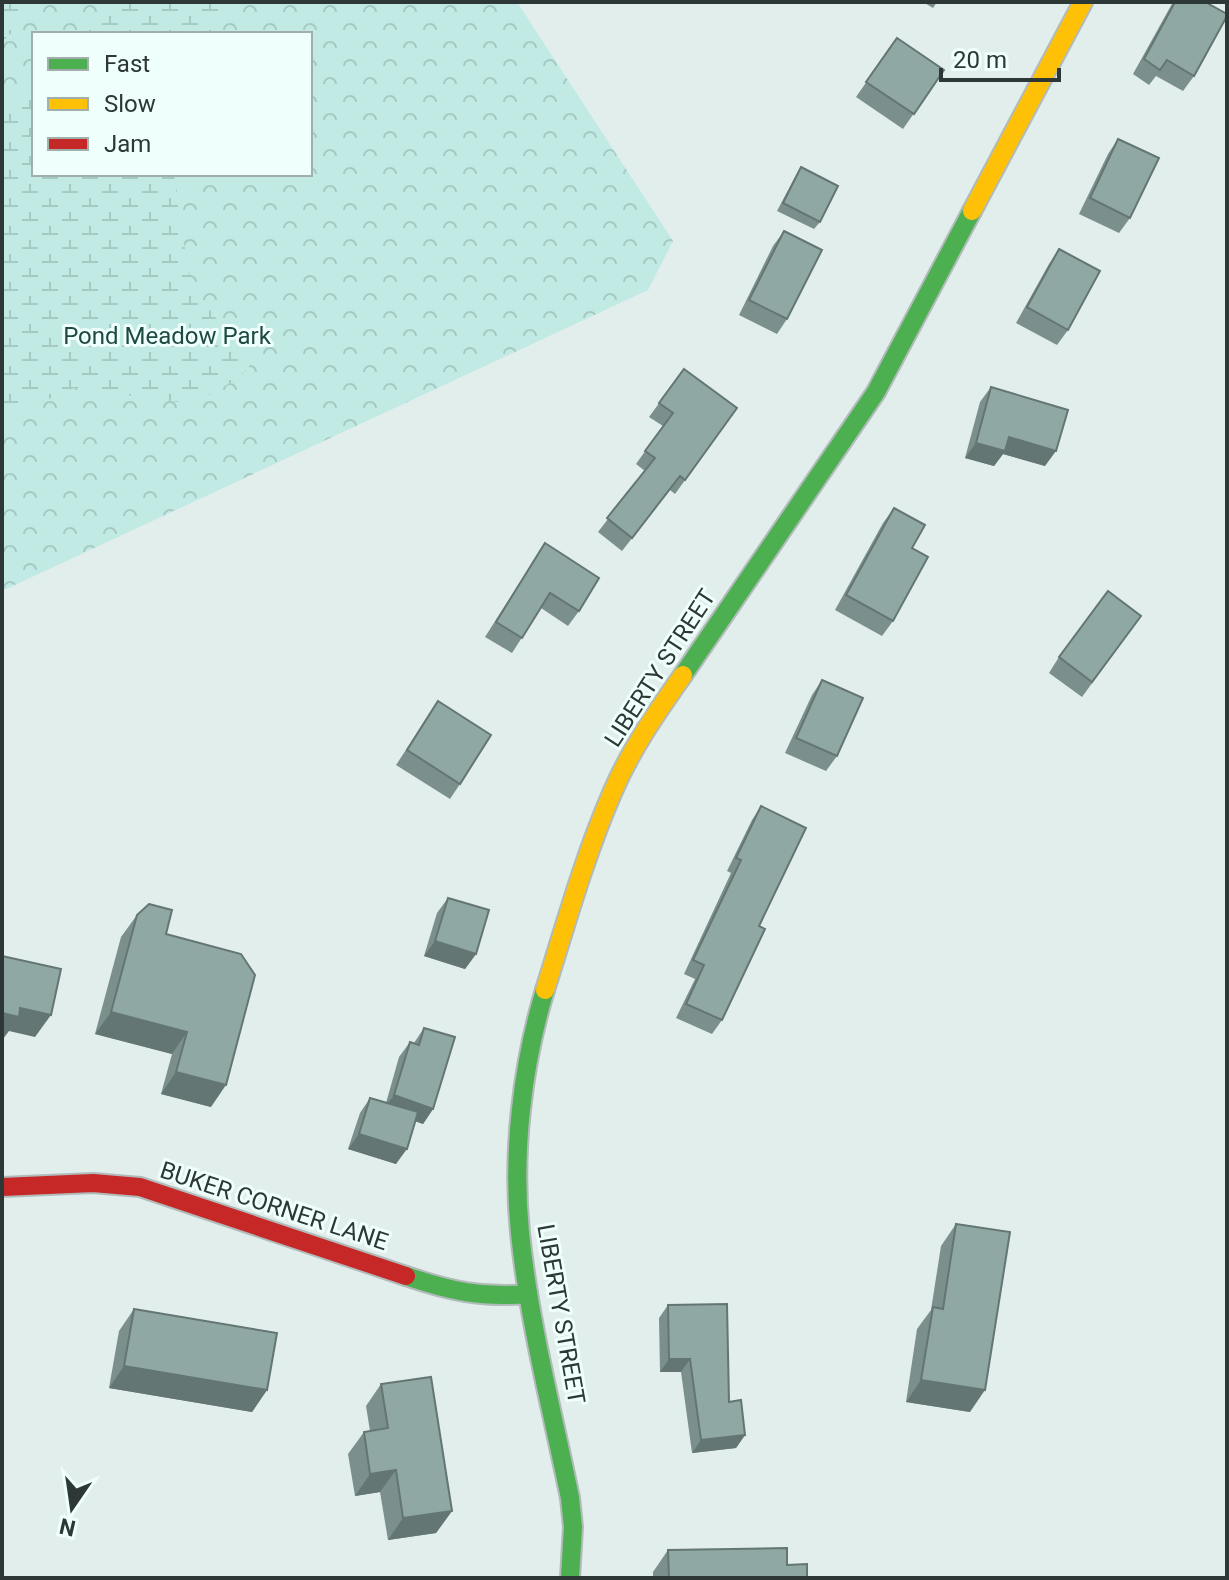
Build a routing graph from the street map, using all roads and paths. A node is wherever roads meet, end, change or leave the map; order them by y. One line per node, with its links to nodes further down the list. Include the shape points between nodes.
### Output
1 (1083, 2): 3 (main road, LIBERTY STREET, via 876,392 643,732 613,790 540,1007 526,1077 518,1169)
2 (2, 1187): 3 (main road, BUKER CORNER LANE, via 140,1187 452,1291 493,1297)
3 (528, 1294): 4 (main road, LIBERTY STREET, via 570,1498)
4 (570, 1578)

